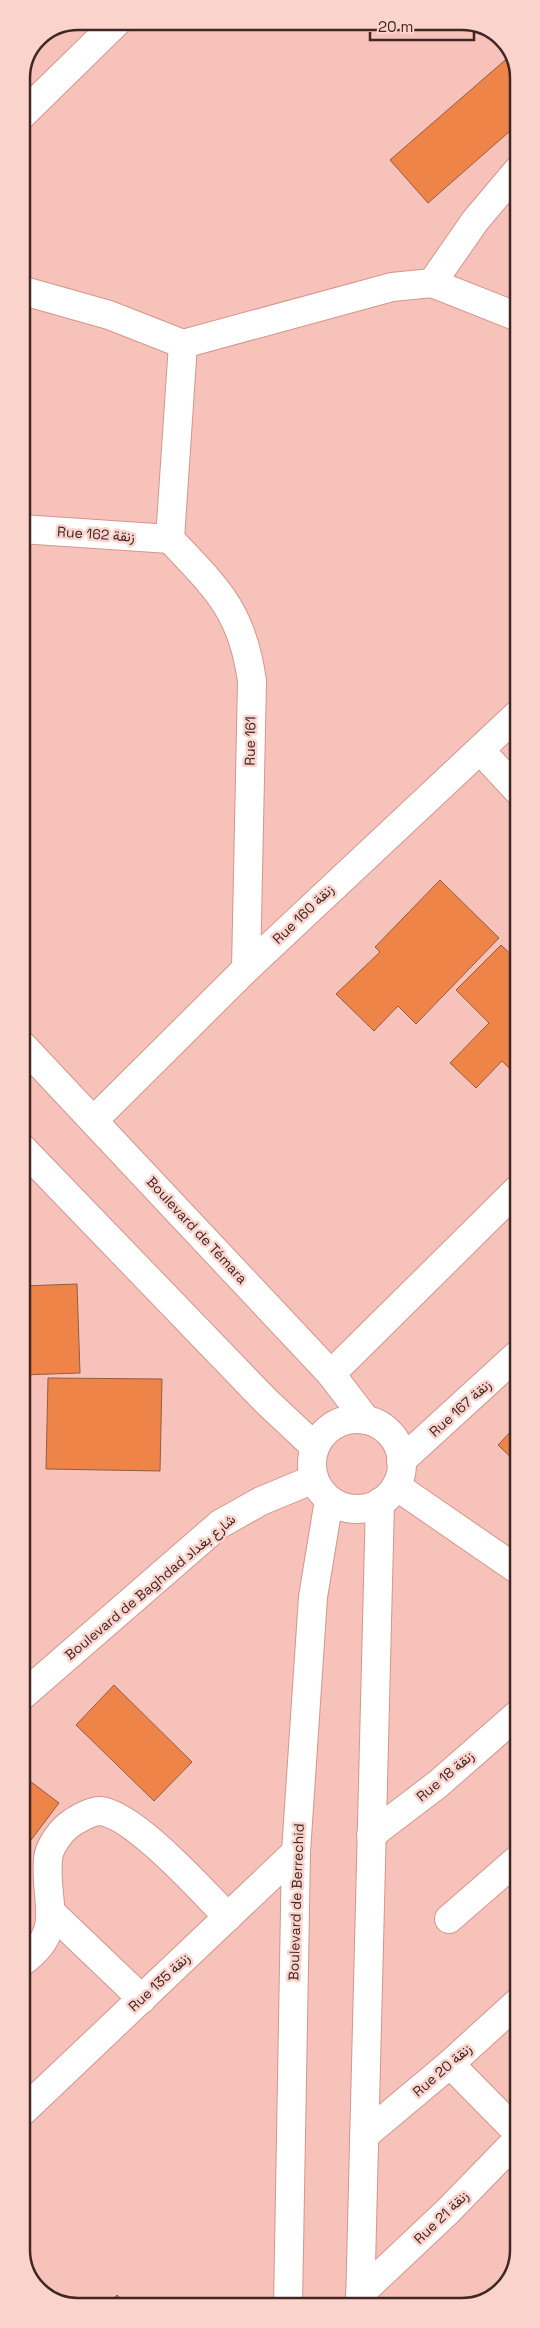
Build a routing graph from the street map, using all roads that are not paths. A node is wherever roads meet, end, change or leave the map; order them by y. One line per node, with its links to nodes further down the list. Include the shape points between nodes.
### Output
1 (109, 30): 2 (street)
2 (30, 107)
3 (510, 180): 4 (street)
4 (432, 283): 6 (street); 7 (street, via 392,287)
5 (30, 293): 7 (street, via 109,315)
6 (510, 314)
7 (183, 344): 9 (street)
8 (30, 529): 9 (street, Rue 162 زنقة)
9 (170, 540): 13 (street, Rue 161, via 220,592 240,627 248,654 252,681)
10 (510, 722): 11 (street, Rue 160 زنقة)
11 (480, 750): 12 (street); 13 (street, Rue 160 زنقة)
12 (510, 782)
13 (246, 969): 15 (street, Rue 160 زنقة)
14 (30, 1052): 15 (street, Boulevard de Témara)
15 (94, 1120): 19 (street, Boulevard de Témara)
16 (30, 1156): 21 (street, via 266,1401)
17 (510, 1197): 19 (street)
18 (510, 1362): 22 (street, Rue 167 زنقة)
19 (331, 1374): 20 (street, Boulevard de Témara)
20 (366, 1420): 21 (street, via 345,1420 333,1426); 22 (street, via 384,1428 399,1448)
21 (315, 1447): 23 (street, via 312,1458)
22 (392, 1483): 23 (street, via 366,1508 353,1508); 24 (street); 27 (street)
23 (322, 1490): 25 (street, Boulevard de Baghdad شارع بغداد, via 261,1501 220,1524); 28 (street, Boulevard de Berrechid)
24 (510, 1564)
25 (30, 1689)
26 (510, 1721): 27 (street, Rue 18 زنقة, via 438,1784)
27 (371, 1835): 39 (street)
28 (296, 1852): 31 (street, Rue 135 زنقة); 41 (street, Boulevard de Berrechid)
29 (510, 1865): 32 (street)
30 (51, 1912): 31 (street, via 48,1857 57,1837 70,1824 100,1811 132,1826 148,1838); 33 (street, via 48,1936); 34 (street)
31 (228, 1917): 34 (street, Rue 135 زنقة)
32 (450, 1919)
33 (30, 1955)
34 (142, 1999): 37 (street, Rue 135 زنقة)
35 (510, 2009): 36 (street, Rue 20 زنقة)
36 (450, 2064): 38 (street); 39 (street, Rue 20 زنقة)
37 (30, 2095)
38 (510, 2125)
39 (364, 2136): 42 (street)
40 (510, 2147): 43 (street, Rue 21 زنقة)
41 (288, 2298)
42 (360, 2298)
43 (362, 2298)

